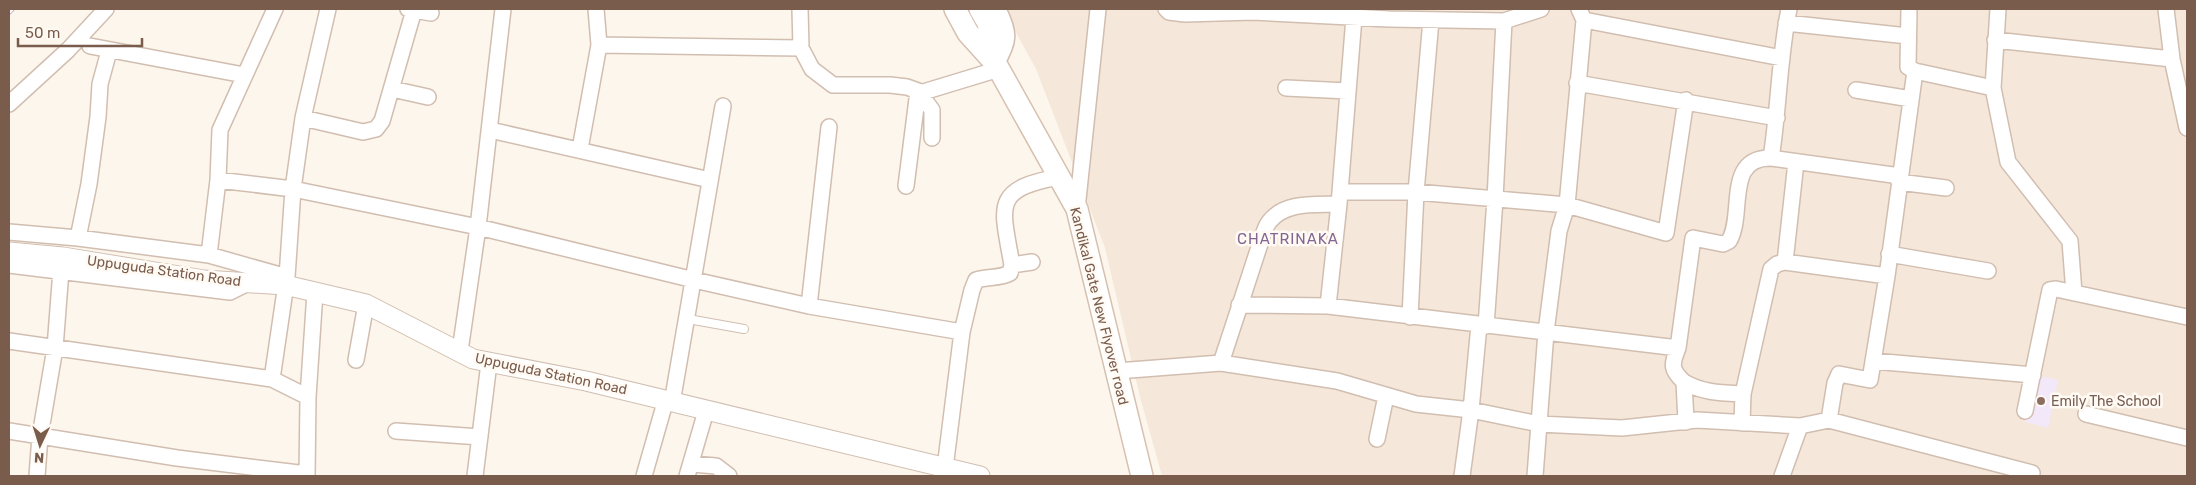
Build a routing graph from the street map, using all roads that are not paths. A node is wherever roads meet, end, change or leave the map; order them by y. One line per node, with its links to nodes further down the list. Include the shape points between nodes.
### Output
1 (106, 9): 44 (street, via 68,50)
2 (274, 9): 33 (street)
3 (328, 9): 46 (street)
4 (411, 9): 15 (street); 37 (street)
5 (503, 9): 50 (street)
6 (596, 9): 25 (street)
7 (800, 9): 27 (street)
8 (956, 9): 31 (main road, via 968,34)
9 (1098, 9): 66 (street)
10 (1166, 9): 20 (street, via 1185,14 1253,12)
11 (1541, 9): 22 (street)
12 (1909, 9): 23 (street)
13 (1998, 9): 24 (street)
14 (2166, 9): 30 (street)
15 (432, 13)
16 (989, 14): 31 (main road)
17 (1389, 14): 20 (street); 21 (street)
18 (1581, 14): 29 (street); 34 (street)
19 (1788, 16): 23 (street); 29 (street)
20 (1354, 17): 39 (street)
21 (1430, 20): 22 (street); 62 (street)
22 (1504, 22): 64 (street)
23 (1908, 36): 32 (street, via 1908,67)
24 (1996, 40): 30 (street); 36 (street)
25 (598, 45): 27 (street); 52 (street)
26 (90, 46): 28 (street)
27 (801, 48): 40 (street, via 812,69 833,85 890,85)
28 (110, 51): 33 (street); 70 (street, via 100,84 89,184)
29 (1782, 58): 47 (street)
30 (2172, 59): 49 (street)
31 (997, 67): 40 (street); 55 (main road, Kandikal Gate New Flyover road)
32 (1915, 71): 36 (street); 42 (street)
33 (244, 76): 57 (street, via 220,130)
34 (1577, 83): 43 (street); 65 (street)
35 (1286, 88): 39 (street)
36 (1993, 88): 86 (street, via 2008,162 2070,241)
37 (392, 89): 41 (street); 46 (street, via 382,121 376,129 363,132)
38 (1856, 90): 42 (street)
39 (1348, 91): 63 (street)
40 (919, 92): 51 (street, via 932,110); 59 (street)
41 (428, 96)
42 (1911, 99): 56 (street)
43 (1686, 100): 47 (street); 69 (street)
44 (9, 104)
45 (723, 106): 58 (street)
46 (303, 118): 61 (street)
47 (1778, 118): 53 (street)
48 (829, 127): 89 (street)
49 (2187, 128)
50 (490, 130): 52 (street); 67 (street)
51 (932, 138)
52 (580, 149): 58 (street)
53 (1771, 158): 54 (street); 71 (street, via 1760,158 1747,166 1738,183 1729,241 1723,244)
54 (1796, 162): 56 (street); 76 (street)
55 (1059, 177): 66 (main road, Kandikal Gate New Flyover road); 78 (street, via 1030,182 1011,194 1002,212)
56 (1900, 179): 60 (street); 73 (street)
57 (218, 180): 61 (street); 74 (street)
58 (710, 180): 82 (street)
59 (906, 186)
60 (1946, 188)
61 (293, 189): 67 (street); 83 (street)
62 (1416, 192): 63 (street); 64 (street); 91 (street)
63 (1339, 198): 88 (street, via 1295,206 1269,222); 90 (street)
64 (1496, 199): 65 (street); 94 (street)
65 (1567, 205): 69 (street); 97 (street, via 1559,231)
66 (1077, 209): 106 (main road, Kandikal Gate New Flyover road)
67 (478, 227): 82 (street); 101 (street)
68 (9, 232): 70 (street)
69 (1666, 233): 71 (street)
70 (78, 238): 74 (street)
71 (1693, 238): 100 (street)
72 (9, 252): 84 (street, Uppuguda Station Road, via 63,257 204,280)
73 (1889, 254): 80 (street); 81 (street)
74 (209, 255): 83 (street)
75 (1032, 262): 78 (street)
76 (1786, 262): 81 (street); 110 (street, via 1777,264 1769,275)
77 (9, 265): 79 (street)
78 (1012, 265): 96 (street, via 1010,273 1004,276 976,280)
79 (61, 270): 84 (street, via 230,292); 99 (street)
80 (1988, 271)
81 (1887, 276): 103 (street)
82 (694, 280): 89 (street); 93 (street)
83 (286, 281): 84 (street, Uppuguda Station Road); 85 (street, Uppuguda Station Road); 108 (street)
84 (248, 283)
85 (315, 292): 87 (street, Uppuguda Station Road); 112 (street)
86 (2074, 293): 92 (street); 107 (street, via 2050,290)
87 (366, 304): 101 (street, Uppuguda Station Road); 102 (street)
88 (1239, 305): 90 (street); 105 (street)
89 (809, 306): 96 (street)
90 (1328, 306): 91 (street)
91 (1410, 317): 94 (street)
92 (2187, 317)
93 (688, 318): 95 (lane); 113 (street)
94 (1482, 325): 97 (street); 114 (street)
95 (744, 329)
96 (962, 332): 129 (street)
97 (1546, 332): 100 (street); 121 (street)
98 (9, 341): 99 (street)
99 (55, 348): 108 (street); 125 (street)
100 (1678, 348): 109 (street, via 1672,359 1673,367)
101 (460, 352): 104 (street, Uppuguda Station Road)
102 (356, 360)
103 (1873, 361): 107 (street); 118 (street, via 1870,380 1839,374)
104 (489, 363): 113 (street, Uppuguda Station Road, via 586,380); 126 (street)
105 (1221, 363): 106 (street); 111 (street, via 1337,381)
106 (1116, 372): 138 (main road, Kandikal Gate New Flyover road)
107 (2033, 375): 116 (street)
108 (272, 379): 112 (street)
109 (1684, 382): 110 (street, via 1713,393); 119 (street)
110 (1744, 394): 120 (street)
111 (1386, 396): 114 (street, via 1416,404); 128 (street)
112 (308, 397): 132 (street)
113 (669, 401): 115 (street, Uppuguda Station Road); 135 (street)
114 (1471, 410): 121 (street); 139 (street)
115 (706, 411): 129 (street, Uppuguda Station Road); 130 (street)
116 (2025, 411)
117 (2086, 414): 127 (street)
118 (1829, 420): 122 (street); 131 (street)
119 (1686, 422): 120 (street); 121 (street, via 1622,428)
120 (1742, 423): 122 (street)
121 (1539, 424): 140 (street)
122 (1800, 426): 141 (street)
123 (396, 431): 126 (street)
124 (9, 432): 125 (street)
125 (40, 436): 132 (street); 133 (street)
126 (480, 437): 134 (street)
127 (2187, 438)
128 (1377, 439)
129 (945, 468): 137 (street, Uppuguda Station Road)
130 (689, 470): 136 (street, via 716,466)
131 (2032, 473)
132 (307, 475)
133 (38, 476)
134 (475, 476)
135 (644, 476)
136 (730, 476)
137 (980, 476)
138 (1142, 476)
139 (1462, 476)
140 (1535, 476)
141 (1782, 476)

